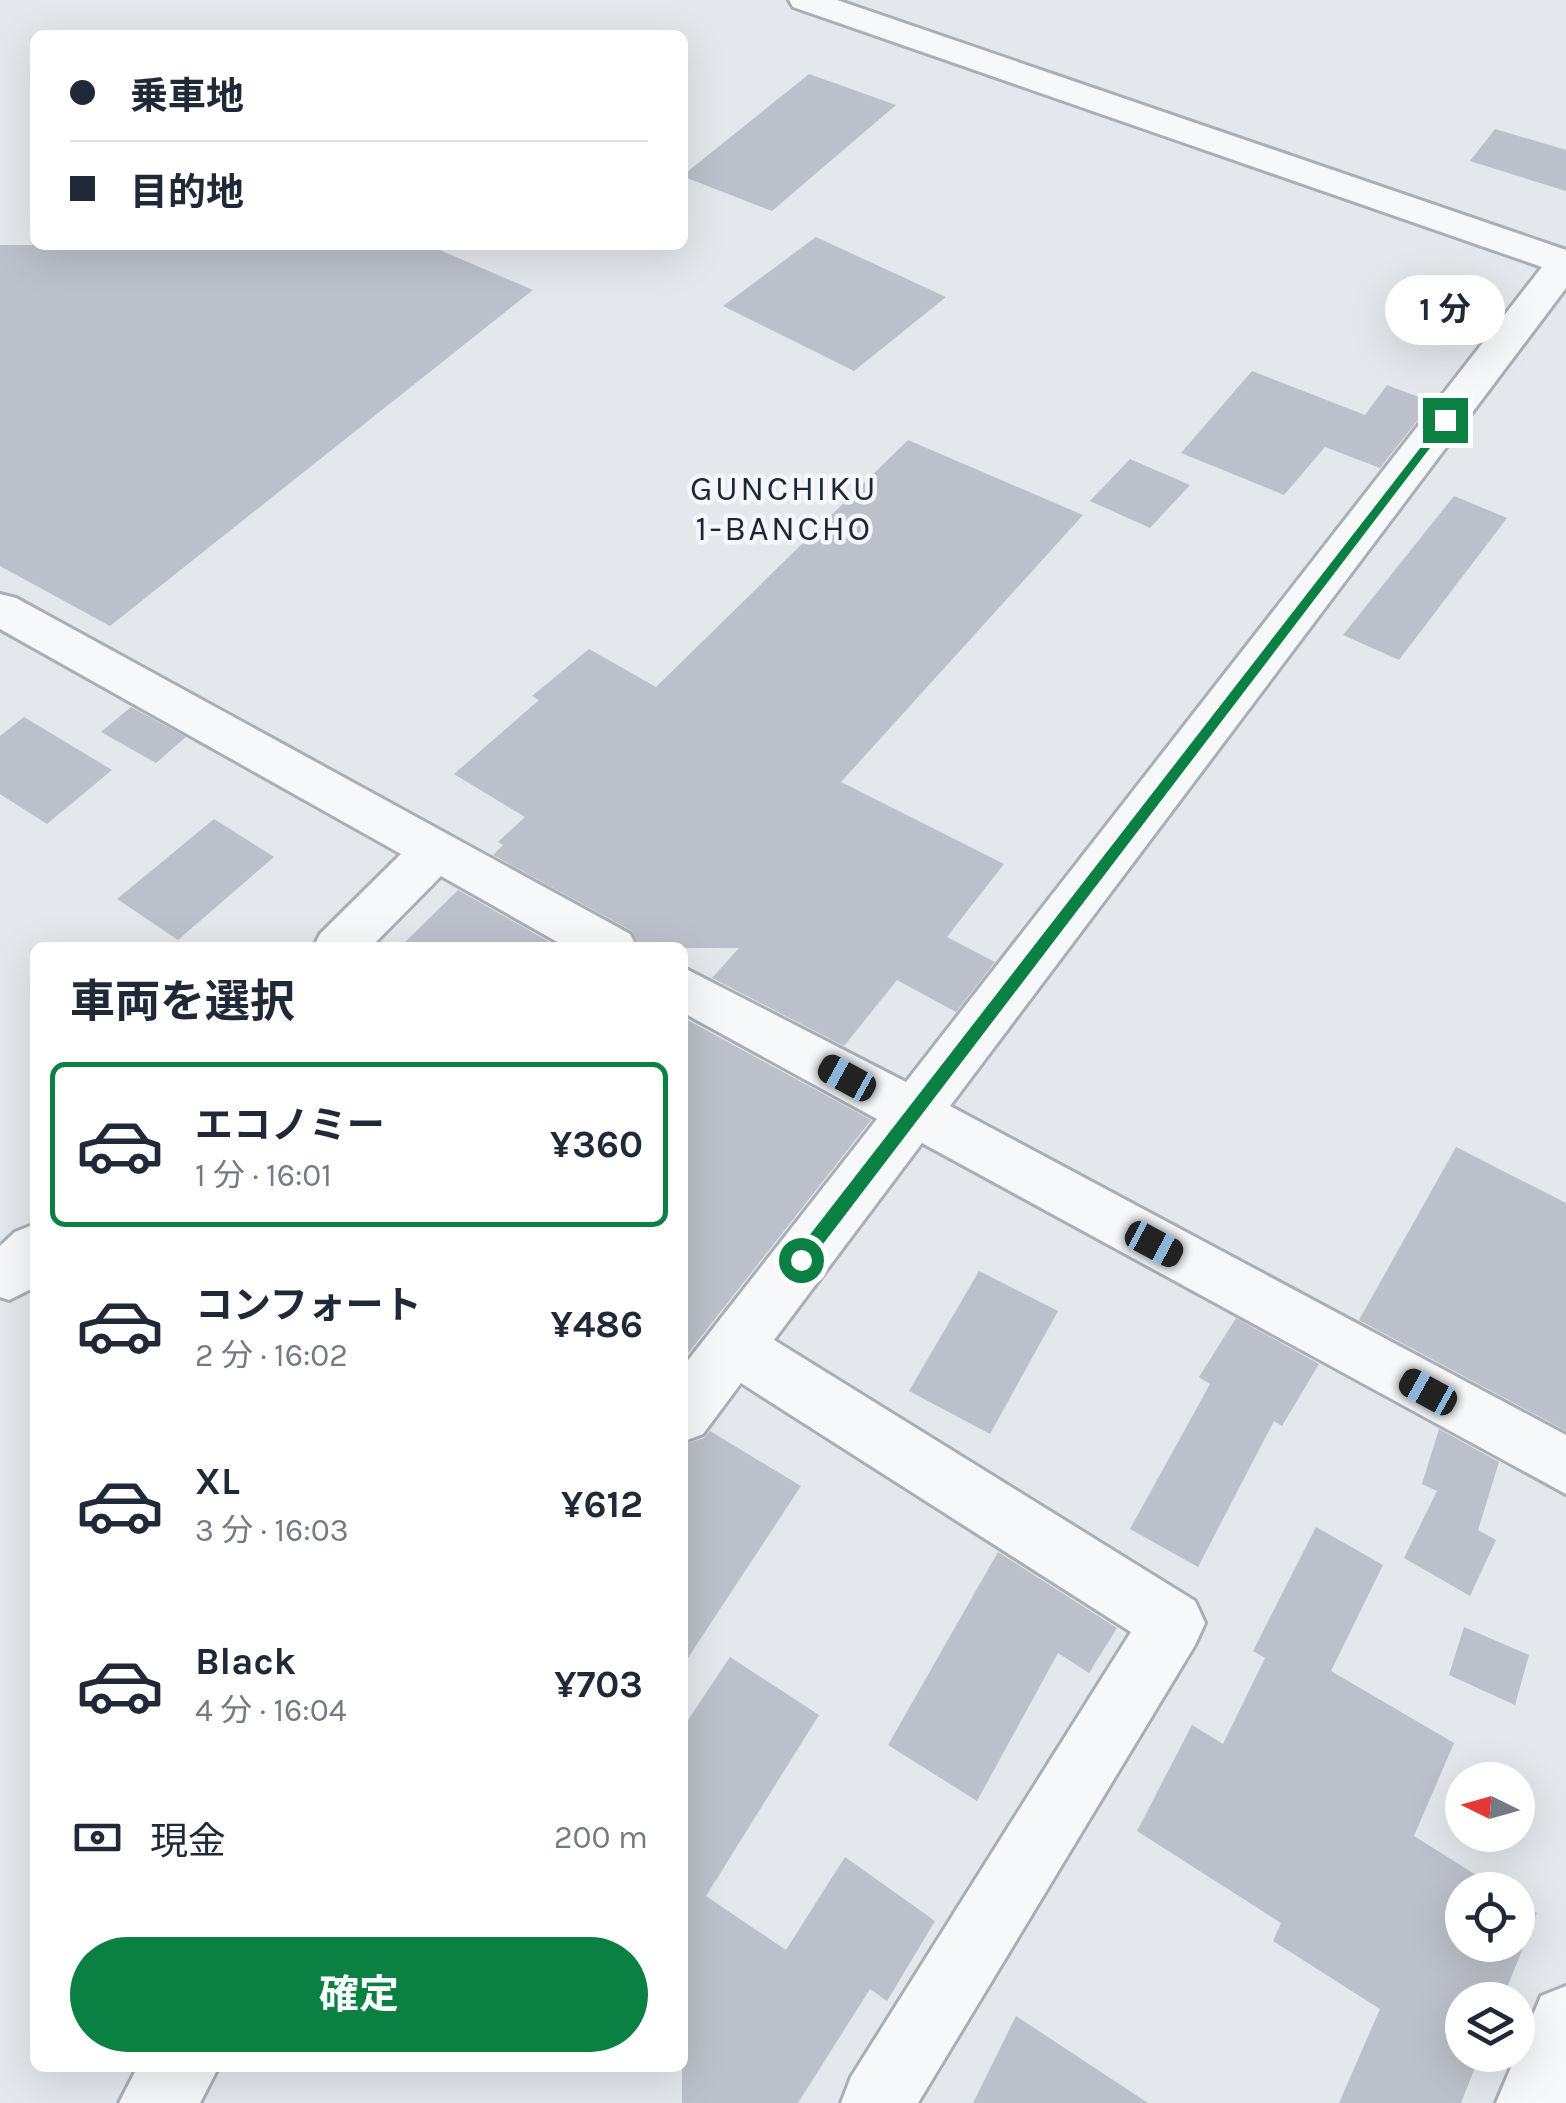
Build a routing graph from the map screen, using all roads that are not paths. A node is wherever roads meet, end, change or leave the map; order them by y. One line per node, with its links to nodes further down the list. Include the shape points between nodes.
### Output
1 (804, 0): 2 (street)
2 (1566, 262): 8 (street)
3 (0, 609): 4 (street)
4 (436, 850): 5 (street); 6 (street)
5 (344, 942)
6 (601, 942)
7 (688, 989): 8 (street)
8 (913, 1114): 9 (street); 11 (street)
9 (734, 1347): 10 (street); 15 (street, via 1173,1623)
10 (688, 1406)
11 (1566, 1466)
12 (1566, 2020): 16 (street)
13 (179, 2072): 14 (street)
14 (155, 2103)
15 (876, 2103)
16 (1532, 2103)

